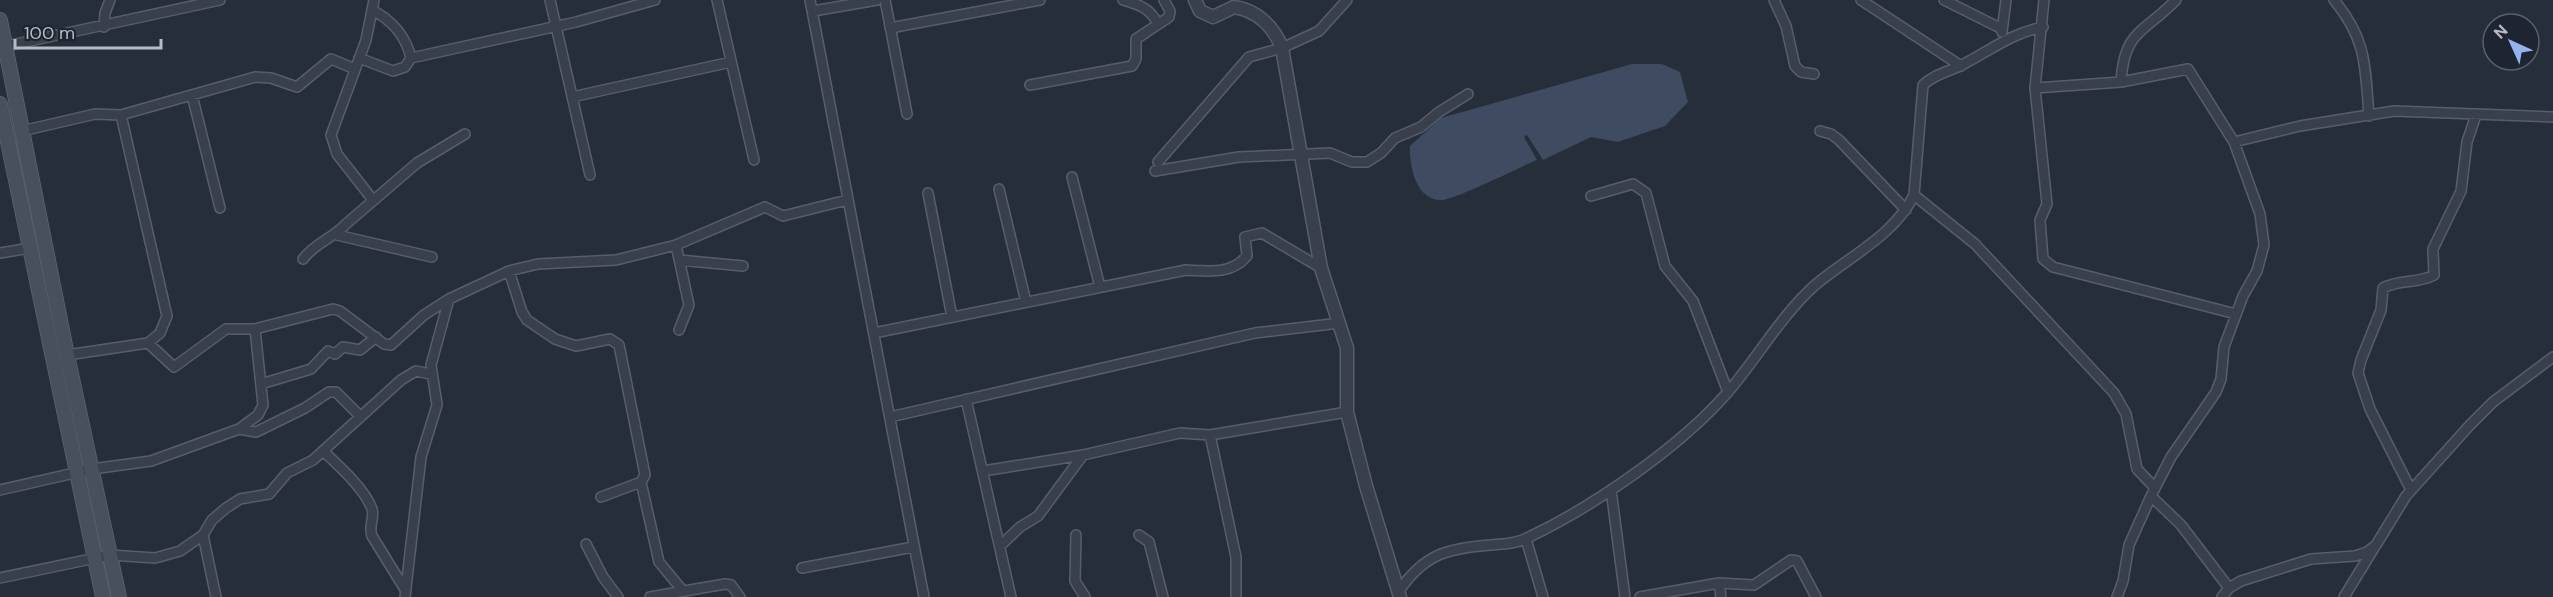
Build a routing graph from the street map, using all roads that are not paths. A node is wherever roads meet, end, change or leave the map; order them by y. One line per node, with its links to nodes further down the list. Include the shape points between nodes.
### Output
1 (110, 0): 26 (street)
2 (220, 0): 26 (street)
3 (550, 0): 25 (street)
4 (655, 0): 25 (street)
5 (717, 0): 35 (street)
6 (810, 0): 22 (street)
7 (877, 0): 22 (street)
8 (885, 0): 28 (street)
9 (1040, 0): 28 (street)
10 (1123, 0): 24 (street, via 1146,8)
11 (1164, 0): 24 (street, via 1169,17)
12 (1195, 0): 32 (street, via 1200,11 1213,17 1234,7 1265,21)
13 (1347, 0): 32 (street, via 1319,31)
14 (1774, 0): 38 (street, via 1786,26 1796,66 1801,72)
15 (1944, 0): 29 (street)
16 (2006, 0): 29 (street)
17 (2044, 0): 27 (street)
18 (2176, 0): 39 (street, via 2129,42 2122,58)
19 (2334, 0): 49 (street, via 2349,18 2362,47)
20 (1864, 1): 36 (street)
21 (373, 5): 33 (street); 34 (street, via 407,42)
22 (813, 11): 64 (street)
23 (0, 20): 31 (main road)
24 (1158, 24): 40 (street, via 1136,39 1132,66)
25 (556, 26): 34 (street); 44 (street)
26 (104, 27): 31 (street)
27 (2043, 27): 30 (street); 41 (street)
28 (890, 28): 46 (street)
29 (2002, 28): 30 (street)
30 (1998, 43): 36 (street)
31 (3, 47): 51 (main road)
32 (1282, 48): 55 (street); 55 (street, via 1249,57 1157,167 1239,157)
33 (359, 58): 34 (street, via 393,70 405,68); 37 (street)
34 (411, 58)
35 (731, 62): 44 (street); 56 (street)
36 (1960, 66): 61 (street, via 1927,81 1921,91)
37 (355, 69): 43 (street, via 331,59 297,87 271,78 255,78); 63 (street, via 336,117 332,142)
38 (1814, 74)
39 (2121, 82): 41 (street); 54 (street, via 2188,69)
40 (1030, 85)
41 (2035, 88): 80 (street, via 2047,198 2040,226 2046,263)
42 (1468, 94): 55 (street, via 1421,127 1395,138 1367,162 1352,162 1330,153)
43 (192, 95): 47 (street); 65 (street)
44 (572, 97): 57 (street)
45 (0, 104): 69 (main road)
46 (908, 114)
47 (121, 115): 51 (street, via 95,114); 87 (street, via 167,316 160,333)
48 (2476, 115): 49 (street, via 2394,111); 50 (street); 107 (street, via 2467,142 2461,191 2433,249 2434,275 2383,288 2381,310 2360,366 2360,385)
49 (2369, 116): 54 (street, via 2300,126)
50 (2553, 117)
51 (22, 131): 88 (main road)
52 (1820, 131): 66 (street, via 1839,140)
53 (465, 134): 63 (street, via 417,163)
54 (2234, 142): 80 (street, via 2260,214 2264,245 2257,271)
55 (1301, 156): 75 (street)
56 (754, 160)
57 (590, 175)
58 (1072, 177): 77 (street)
59 (999, 189): 79 (street)
60 (928, 193): 81 (street)
61 (1914, 195): 66 (street); 108 (street, via 1975,244 2114,393 2126,414 2137,469)
62 (1590, 196): 92 (street, via 1633,184 1646,193 1665,266 1693,302)
63 (373, 200): 67 (street)
64 (847, 200): 68 (street, via 783,216 765,207); 85 (street)
65 (220, 208)
66 (1906, 210): 92 (street, via 1803,297)
67 (337, 235): 71 (street); 72 (street, via 314,245)
68 (676, 244): 73 (street); 76 (street, via 616,260 538,264)
69 (30, 248): 70 (street); 103 (main road)
70 (0, 253)
71 (432, 257)
72 (303, 259)
73 (679, 260): 74 (street); 84 (street, via 688,305)
74 (743, 266)
75 (1321, 268): 77 (street, via 1262,233 1245,237 1247,256 1233,268 1186,270); 82 (street)
76 (509, 271): 78 (street); 104 (street, via 527,320 555,339 576,346 610,339 619,345 645,475)
77 (1100, 287): 79 (street)
78 (448, 298): 86 (street, via 392,345); 90 (street)
79 (1026, 302): 81 (street)
80 (2236, 314): 108 (street, via 2224,347 2216,392 2171,457)
81 (952, 317): 85 (street)
82 (1340, 323): 93 (street, via 1255,333); 94 (street, via 1347,348)
83 (255, 329): 86 (street, via 333,309); 87 (street, via 226,329 174,367); 91 (street)
84 (679, 330)
85 (874, 333): 96 (street)
86 (376, 337): 91 (street, via 360,350 343,347 335,354 328,351 311,369)
87 (148, 343): 88 (street)
88 (67, 356): 101 (main road)
89 (2553, 357): 107 (street, via 2493,402)
90 (430, 374): 95 (street, via 412,372); 125 (street, via 437,405 421,457)
91 (261, 384): 97 (street, via 263,405 258,415)
92 (1728, 392): 106 (street, via 1703,418)
93 (966, 399): 96 (street); 102 (street)
94 (1347, 412): 98 (street); 126 (street)
95 (360, 416): 97 (street, via 336,392 329,392 256,432); 99 (street)
96 (890, 417): 117 (street)
97 (239, 429): 101 (street, via 151,461)
98 (1210, 435): 100 (street, via 1180,433); 137 (street, via 1236,557)
99 (323, 451): 110 (street, via 287,473 269,494 240,499 226,508); 125 (street, via 371,507 369,529)
100 (1083, 455): 102 (street); 116 (street, via 1038,516 1020,526)
101 (92, 469): 103 (street); 118 (main road)
102 (983, 471): 116 (street)
103 (75, 474): 105 (street); 119 (main road)
104 (641, 482): 109 (street); 124 (street, via 659,562)
105 (0, 490)
106 (1611, 490): 113 (street); 139 (street)
107 (2411, 490): 115 (street)
108 (2153, 492): 123 (street); 143 (street, via 2129,545)
109 (601, 497)
110 (203, 535): 118 (street, via 180,551 155,558); 129 (street)
111 (1076, 535): 135 (street, via 1075,580)
112 (1139, 535): 136 (street, via 1149,542)
113 (1526, 538): 126 (street, via 1439,553 1420,566); 138 (street)
114 (586, 544): 130 (street)
115 (2376, 545): 123 (street, via 2355,556 2311,559); 145 (street)
116 (1000, 546): 134 (street)
117 (913, 547): 120 (street); 133 (street)
118 (110, 555): 119 (street); 128 (main road)
119 (94, 558): 121 (street); 127 (main road)
120 (802, 568)
121 (0, 578)
122 (1719, 583): 140 (street); 141 (street); 142 (street, via 1754,585 1791,560 1797,561)
123 (2229, 588): 144 (street)
124 (683, 591): 131 (street); 132 (street, via 725,584)
125 (405, 594)
126 (1399, 594)
127 (103, 597)
128 (119, 597)
129 (216, 597)
130 (618, 597)
131 (650, 597)
132 (740, 597)
133 (924, 597)
134 (1011, 597)
135 (1085, 597)
136 (1162, 597)
137 (1236, 597)
138 (1543, 597)
139 (1625, 597)
140 (1640, 597)
141 (1721, 597)
142 (1816, 597)
143 (2117, 597)
144 (2222, 597)
145 (2344, 597)

